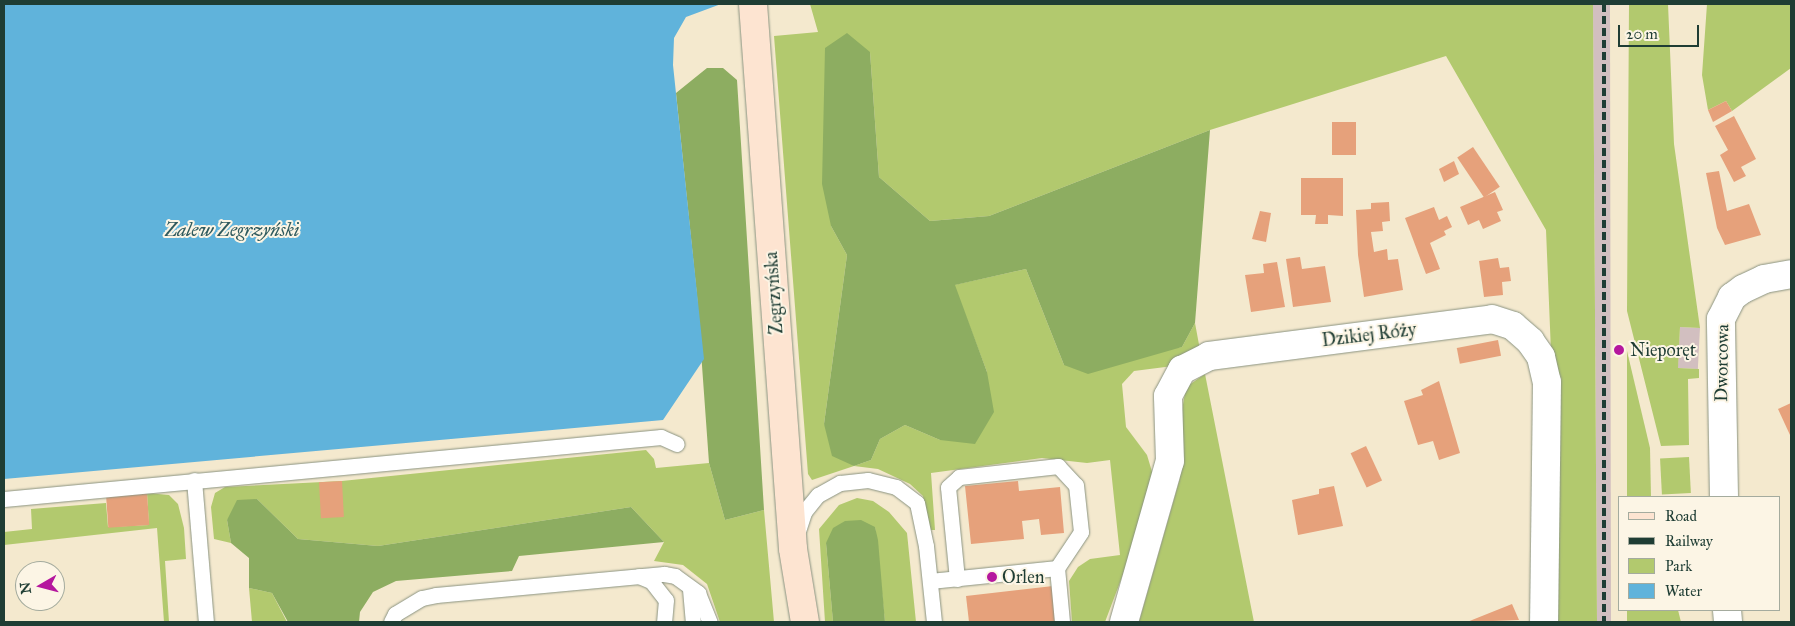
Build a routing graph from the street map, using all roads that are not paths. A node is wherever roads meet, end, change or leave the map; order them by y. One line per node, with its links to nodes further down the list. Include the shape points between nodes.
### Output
1 (753, 4): 7 (main road, Zegrzyńska)
2 (1791, 274): 5 (street, Dworcowa, via 1764,279 1743,289 1732,297 1721,319)
3 (677, 444): 4 (lane, via 662,437)
4 (194, 480): 6 (lane); 13 (lane)
5 (1724, 496)
6 (4, 499)
7 (793, 549): 11 (lane, via 804,512 818,495 840,483 868,480 896,487 917,503); 18 (main road, Zegrzyńska, via 786,587); 19 (main road, Zegrzyńska)
8 (1057, 568): 10 (lane); 10 (lane, via 1081,532 1076,486 1058,466 959,477 948,488); 21 (lane)
9 (640, 576): 12 (lane, via 664,574); 14 (lane, via 436,595 422,598 395,614); 15 (lane, via 651,581 666,600)
10 (957, 579): 11 (lane)
11 (930, 581): 20 (lane)
12 (688, 583): 16 (lane, via 694,608); 17 (lane, via 702,601)
13 (206, 622)
14 (391, 622)
15 (664, 622)
16 (693, 622)
17 (710, 622)
18 (787, 622)
19 (805, 622)
20 (934, 622)
21 (1062, 622)
22 (1124, 622): 23 (street, Dzikiej Róży, via 1170,460 1168,396 1182,370 1209,356 1492,319 1513,326 1530,341 1541,357 1547,382)
23 (1544, 622)

